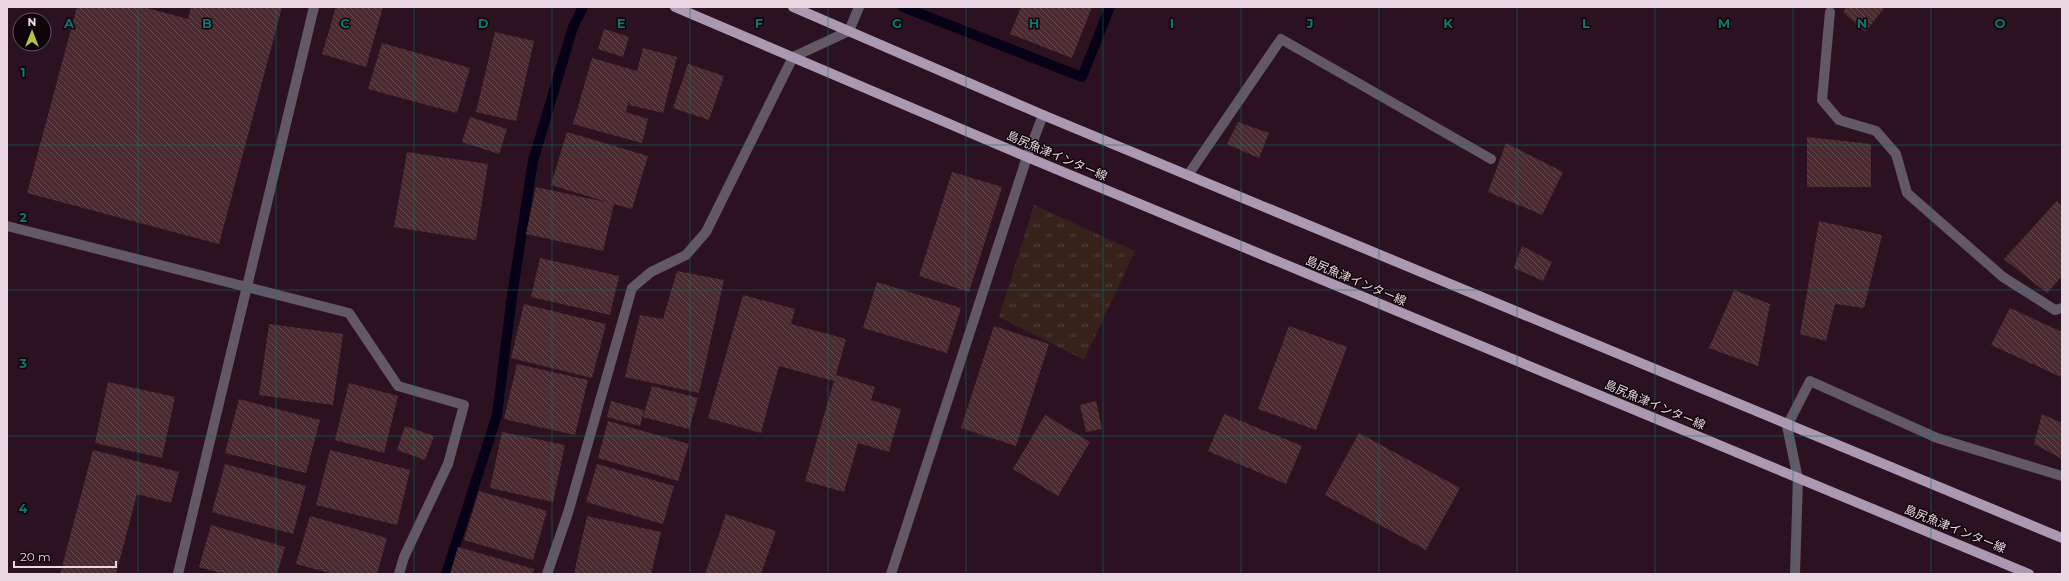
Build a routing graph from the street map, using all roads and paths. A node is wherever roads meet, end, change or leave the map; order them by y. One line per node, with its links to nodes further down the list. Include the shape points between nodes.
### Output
1 (314, 7): 13 (street)
2 (675, 7): 7 (main road, 島尻魚津インター線)
3 (793, 7): 6 (main road)
4 (859, 7): 6 (street)
5 (1830, 12): 14 (street, via 1822,100 1839,120 1876,131 1896,154 1907,194 2003,277 2055,310)
6 (848, 31): 7 (street); 8 (main road)
7 (793, 57): 9 (main road, 島尻魚津インター線); 21 (street, via 706,232 686,255 651,272 632,288 568,513)
8 (1043, 115): 9 (street); 11 (main road)
9 (1027, 157): 17 (main road, 島尻魚津インター線); 22 (street)
10 (1491, 159): 11 (street, via 1280,39)
11 (1188, 175): 15 (main road)
12 (7, 226): 13 (street)
13 (247, 286): 19 (street); 20 (street, via 349,313 398,386 464,405 448,464 404,557)
14 (2062, 308)
15 (1787, 426): 16 (street, via 1810,381 1937,438); 17 (street); 18 (main road)
16 (2062, 476)
17 (1798, 479): 23 (street); 24 (main road, 島尻魚津インター線)
18 (2062, 538)
19 (178, 574)
20 (399, 574)
21 (547, 574)
22 (891, 574)
23 (1795, 574)
24 (2029, 574)

